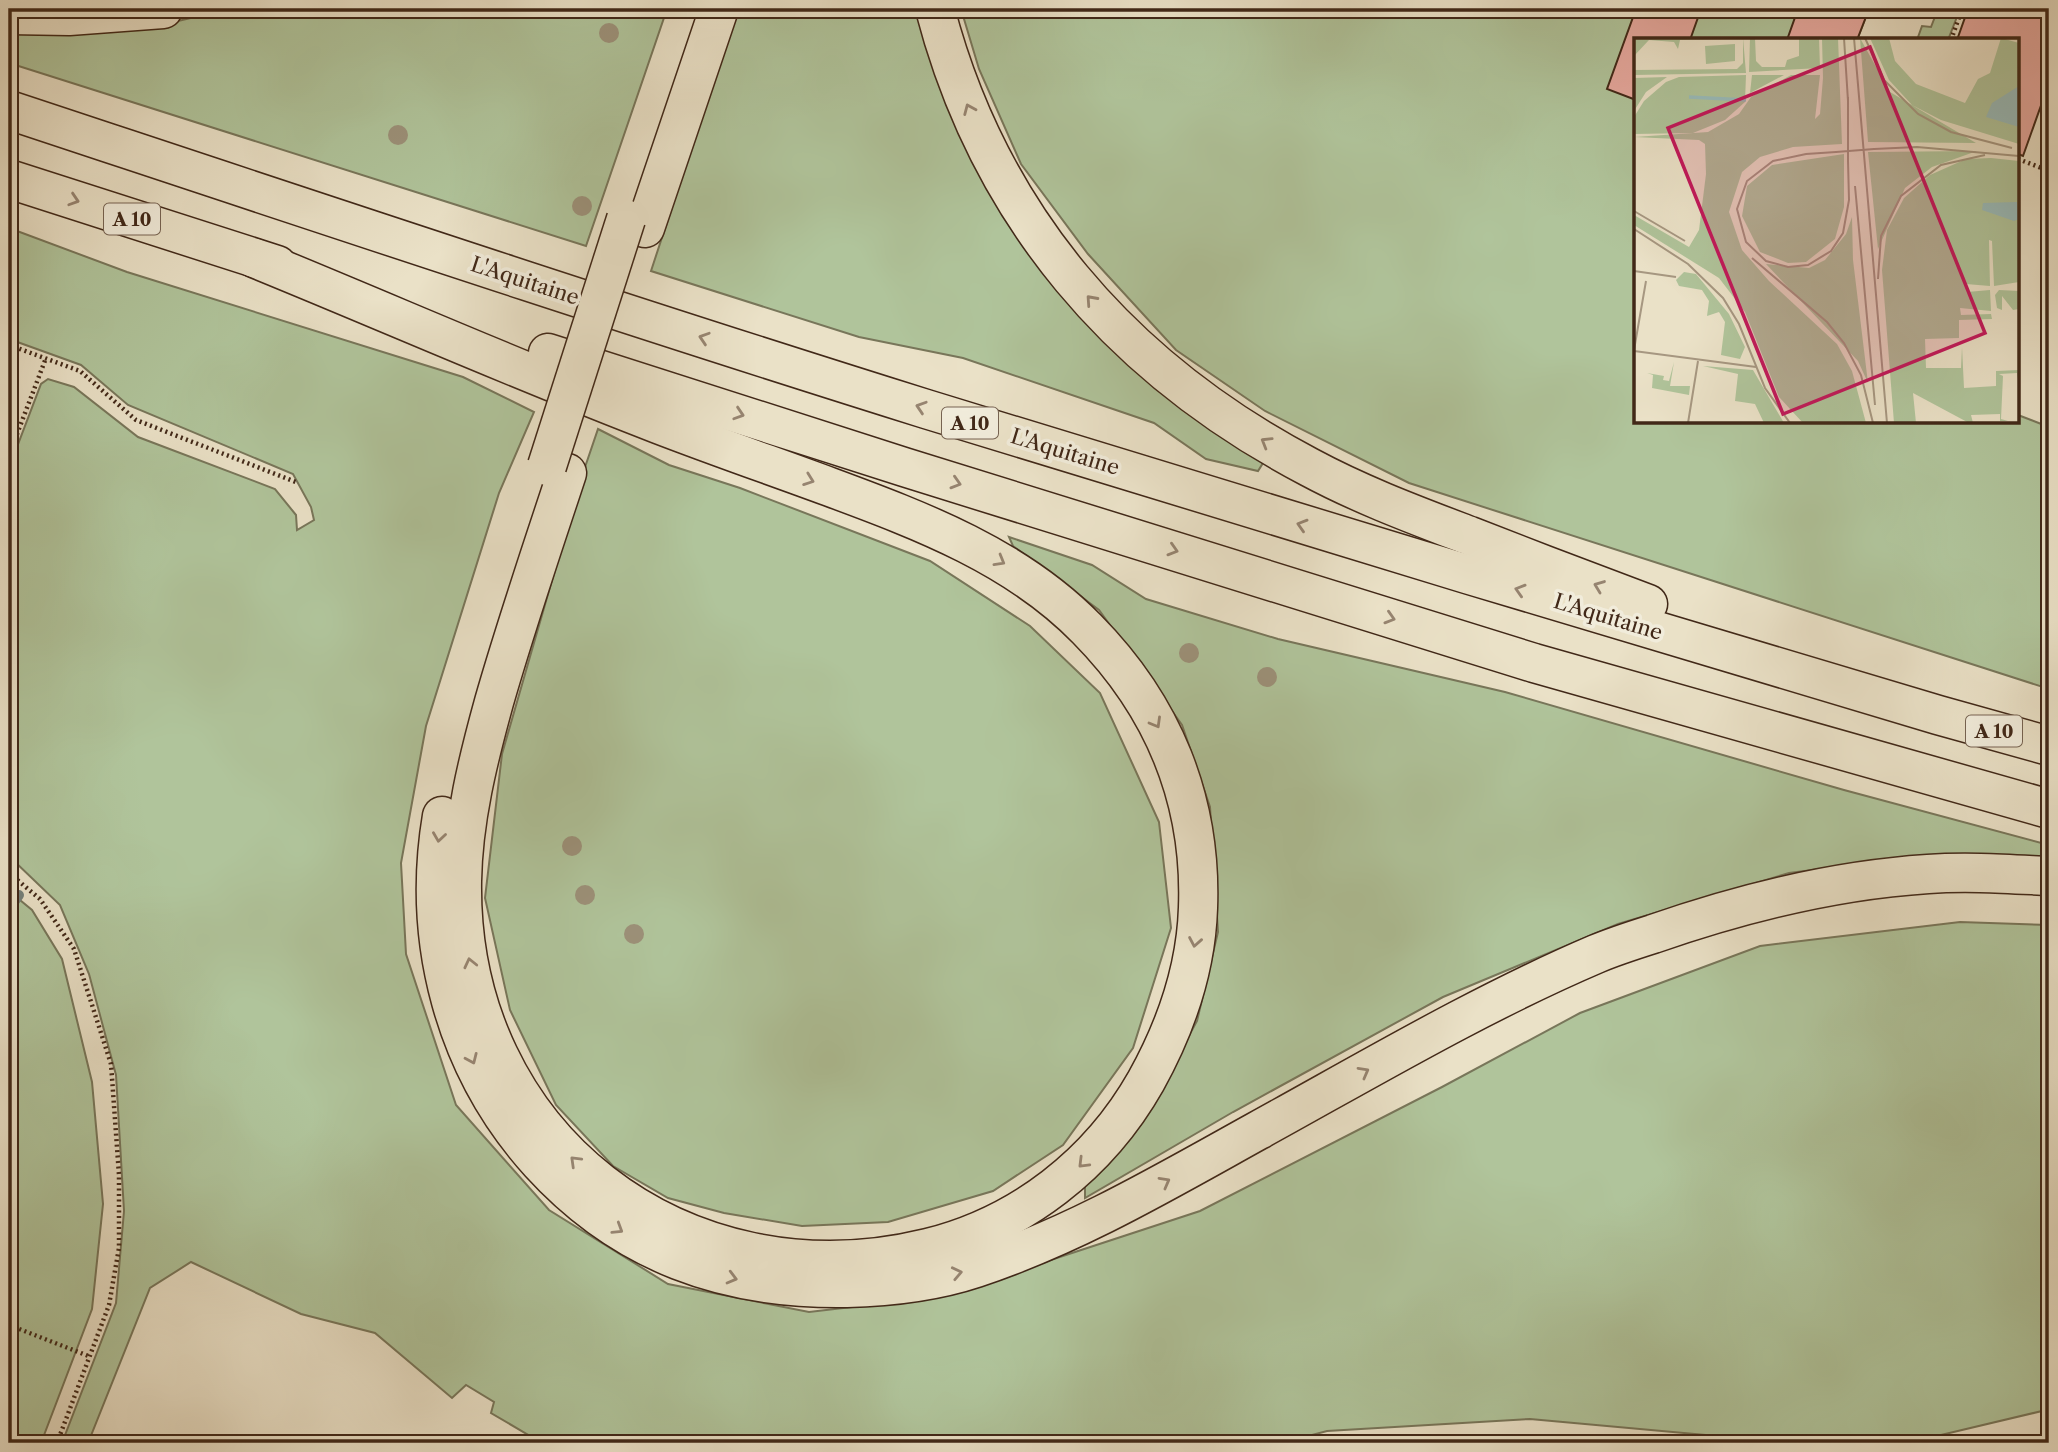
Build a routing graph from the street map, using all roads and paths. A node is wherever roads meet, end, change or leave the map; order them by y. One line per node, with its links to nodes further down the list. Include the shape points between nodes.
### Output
1 (163, 9): 6 (highway)
2 (696, 9): 12 (highway)
3 (719, 9): 12 (highway)
4 (935, 9): 19 (highway, one-way to 4, via 1392,507 1307,467 1198,398 1148,359 1104,315 1036,231 1001,176 971,115)
5 (1962, 9): 7 (path)
6 (9, 15)
7 (1952, 38)
8 (9, 110): 19 (highway, L'Aquitaine / A 10, one-way to 8, via 923,408)
9 (2020, 160): 10 (path)
10 (2049, 171)
11 (9, 179): 13 (highway, A 10, one-way to 13)
12 (635, 224): 17 (highway, bridge)
13 (254, 258): 17 (highway, one-way to 17, via 653,422 894,511 1005,563 1089,631 1143,700 1170,747 1188,799 1197,846 1198,930 1178,1016 1134,1103 1104,1141 1035,1202 992,1227 898,1255 843,1260 785,1259 754,1253 694,1237 617,1195 557,1143 521,1093 487,1028 466,949 464,841 476,769); 21 (highway, A 10, one-way to 21, via 1508,655)
14 (9, 345): 15 (path)
15 (46, 358): 16 (path); 18 (path, via 80,371 136,420)
16 (9, 454)
17 (557, 470): 23 (highway, one-way to 23, via 474,687 453,758 435,878 439,953 448,993 486,1090 547,1170 601,1219 634,1239 740,1280 783,1287 890,1287 970,1270 1034,1247 1121,1206 1496,1002 1598,953 1689,921 1860,881 1931,874)
18 (296, 482)
19 (1938, 715): 20 (highway, L'Aquitaine / A 10)
20 (2049, 746)
21 (2049, 809)
22 (9, 873): 25 (path, via 40,899 74,949 111,1064 119,1248 109,1305)
23 (2049, 876)
24 (9, 1325): 25 (path)
25 (91, 1357): 26 (path)
26 (57, 1443)

